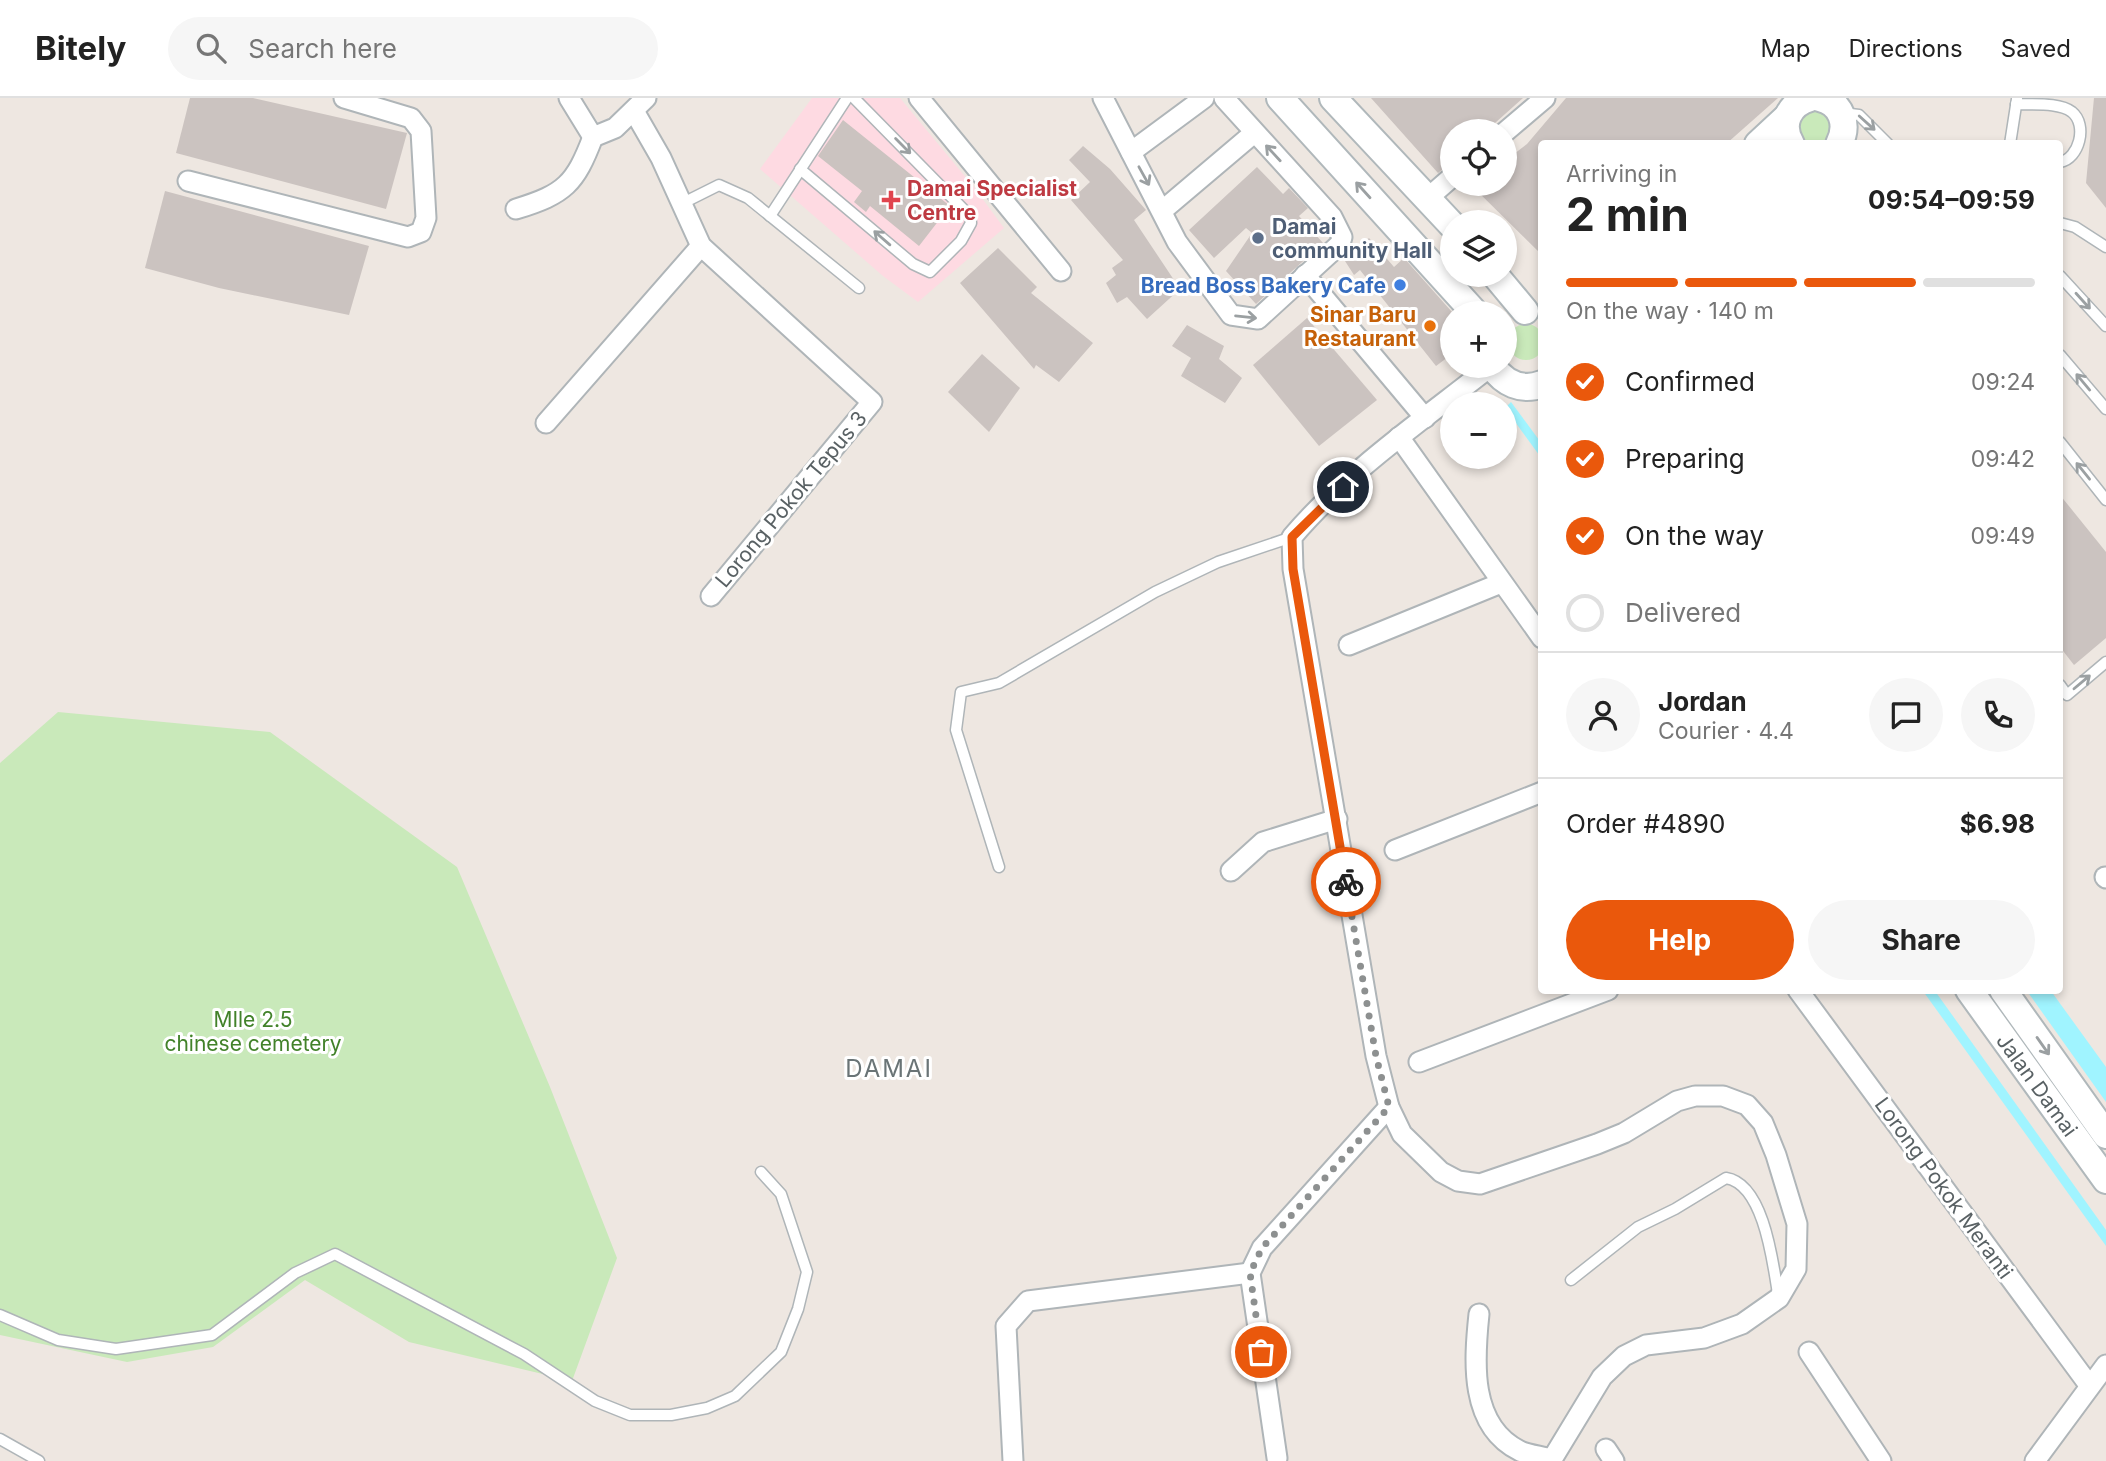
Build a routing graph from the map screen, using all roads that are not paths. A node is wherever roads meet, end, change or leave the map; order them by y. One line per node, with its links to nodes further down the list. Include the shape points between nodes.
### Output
1 (344, 98): 27 (street, via 411,118 421,131 426,218 421,232 408,237)
2 (569, 98): 19 (street)
3 (847, 98): 26 (lane)
4 (854, 98): 26 (lane, one-way to 26, via 970,216 961,242 930,272 924,270)
5 (919, 98): 38 (street)
6 (1204, 98): 24 (street)
7 (1224, 98): 18 (street)
8 (1280, 98): 43 (main road, one-way to 8)
9 (1333, 98): 29 (main road)
10 (1545, 98): 16 (street)
11 (1808, 98): 17 (main road, via 1798,102)
12 (1110, 101): 24 (street)
13 (2017, 101): 23 (lane); 25 (lane, via 2073,113 2080,138 2075,152)
14 (1835, 103): 21 (main road, via 1844,122); 22 (lane, one-way to 22, via 1859,115)
15 (640, 104): 19 (street, via 615,128); 30 (street)
16 (1517, 122)
17 (1789, 131): 20 (main road)
18 (1254, 133): 32 (street); 39 (street, one-way to 18, via 1340,244 1341,230)
19 (593, 136): 31 (street, via 579,172 570,182 546,200)
20 (1768, 140)
21 (1843, 140)
22 (1884, 140)
23 (2011, 140)
24 (1131, 152): 32 (street, one-way to 32)
25 (2063, 162)
26 (800, 169): 34 (lane)
27 (188, 181)
28 (1440, 188): 29 (street)
29 (1428, 198): 33 (main road)
30 (683, 202): 34 (lane, via 719,185 748,198); 36 (street)
31 (516, 209)
32 (1163, 210): 39 (street, one-way to 39, via 1177,242 1231,315 1258,319)
33 (1440, 212)
34 (770, 216): 42 (lane)
35 (2063, 224): 37 (lane)
36 (701, 246): 52 (street); 58 (street, Lorong Pokok Tepus 3, via 872,402)
37 (2106, 247)
38 (1061, 271)
39 (1305, 275): 51 (street)
40 (2063, 279): 45 (lane, one-way to 45)
41 (1506, 287): 44 (main road)
42 (859, 288)
43 (1464, 301)
44 (1530, 313)
45 (2106, 326)
46 (2063, 359): 50 (lane, one-way to 46)
47 (1476, 378): 51 (street)
48 (1502, 378): 49 (main road, via 1521,388)
49 (1538, 389)
50 (2106, 409)
51 (1425, 418): 53 (street)
52 (547, 423)
53 (1399, 437): 56 (street); 57 (street)
54 (2063, 446): 55 (lane, one-way to 54)
55 (2106, 500)
56 (1292, 537): 64 (street, via 1293,569); 66 (lane, via 1218,562 1155,592 999,682 961,692 957,730)
57 (1502, 583): 59 (street); 60 (street)
58 (711, 596)
59 (1538, 632)
60 (1349, 645)
61 (2106, 662): 62 (lane, one-way to 61, via 2067,695)
62 (2063, 689)
63 (1538, 794): 65 (street)
64 (1337, 819): 67 (street, via 1263,842); 73 (street, via 1356,951)
65 (1395, 850)
66 (999, 867)
67 (1231, 871)
68 (1598, 994): 72 (street)
69 (1801, 994): 84 (street, Lorong Pokok Meranti)
70 (1972, 994): 76 (main road, Jalan Damai)
71 (2006, 994): 74 (main road, Jalan Damai, one-way to 74)
72 (1419, 1062)
73 (1389, 1107): 77 (street, via 1262,1248); 79 (street, via 1402,1133 1441,1172 1458,1181 1480,1184 1624,1133 1677,1101 1723,1096 1747,1104 1763,1123 1797,1224 1796,1269)
74 (2106, 1135)
75 (761, 1172): 81 (lane, via 781,1194 807,1272 798,1309 781,1352 735,1396 707,1408 671,1415 630,1415 595,1401 523,1354 335,1254 295,1273 212,1335 116,1349 58,1340)
76 (2106, 1180)
77 (1250, 1273): 86 (street); 89 (street, via 1028,1301 1006,1326)
78 (1571, 1280): 79 (lane, via 1637,1227 1726,1178 1742,1185 1767,1229)
79 (1779, 1298): 87 (street, via 1742,1324 1703,1338 1646,1345 1624,1356 1602,1377)
80 (1479, 1314): 87 (street, via 1474,1356 1480,1402 1498,1437 1521,1452)
81 (0, 1315)
82 (1809, 1352): 90 (street)
83 (2106, 1365): 84 (street)
84 (2089, 1385): 91 (street)
85 (0, 1439): 88 (lane)
86 (1277, 1458)
87 (1551, 1460)
88 (39, 1461)
89 (1013, 1461)
90 (1881, 1461)
91 (2035, 1461)

